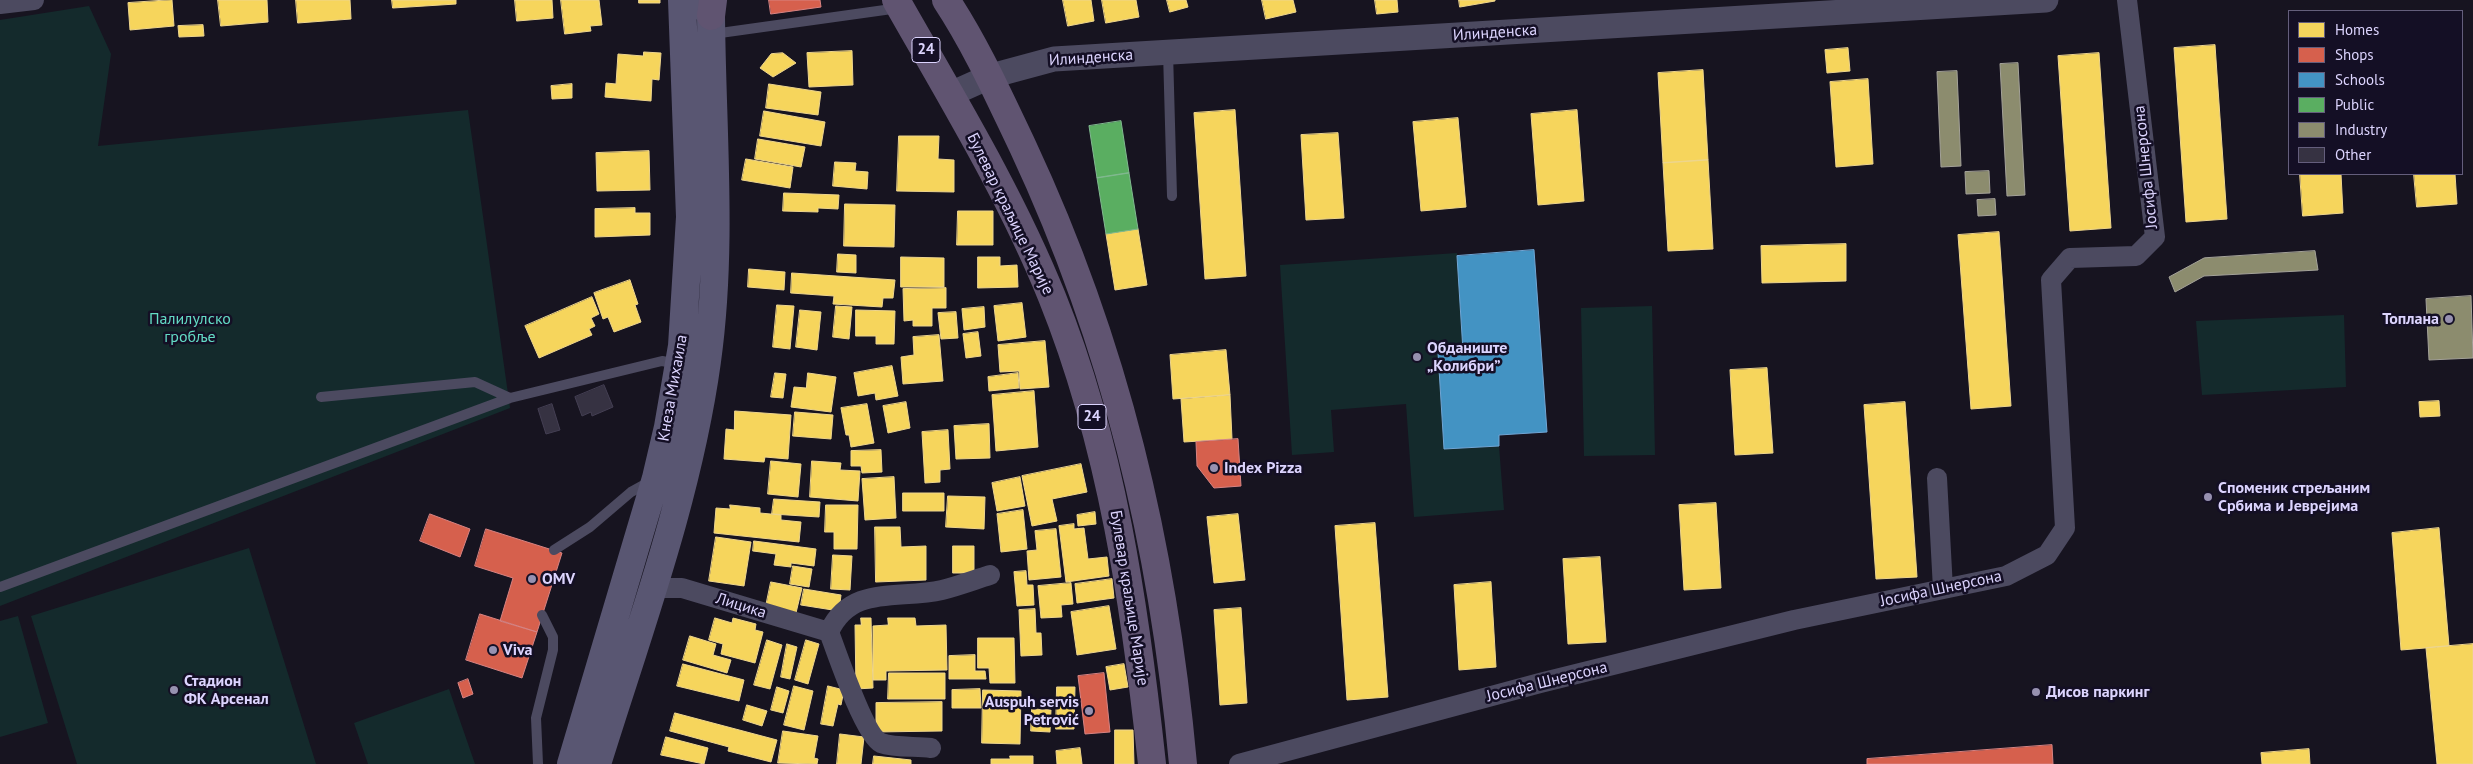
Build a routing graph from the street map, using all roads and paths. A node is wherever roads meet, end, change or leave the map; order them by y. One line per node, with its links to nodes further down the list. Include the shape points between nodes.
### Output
1 (34, 0): 6 (street)
2 (682, 0): 13 (main road, Кнеза Михаила, via 690,217)
3 (946, 0): 10 (main road, Булевар краљице Марије / 24)
4 (2046, 0): 9 (street, Илинденска)
5 (2127, 0): 22 (street, Јосифа Шнерсона, via 2154,237 2136,256 2070,258 2051,280 2064,528 2047,555 2006,576)
6 (0, 4)
7 (898, 4): 8 (lane); 11 (main road, Булевар краљице Марије / 24)
8 (710, 12): 21 (main road, Кнеза Михаила, via 717,239 708,359 684,481)
9 (1168, 52): 10 (street, Илинденска, via 1054,59); 12 (lane)
10 (991, 76): 11 (street, Илинденска); 30 (main road, Булевар краљице Марије / 24, via 1061,232 1113,378 1157,566)
11 (951, 94): 29 (main road, Булевар краљице Марије / 24, via 1035,257 1056,307 1086,398 1109,480 1120,537 1144,687)
12 (1172, 196)
13 (679, 364): 15 (lane, via 662,361); 16 (main road, Кнеза Михаила)
14 (321, 397): 15 (lane, via 475,382)
15 (510, 398): 20 (lane)
16 (656, 478): 18 (lane, via 631,492 590,527); 27 (main road, Кнеза Михаила)
17 (1937, 478): 22 (street)
18 (554, 550)
19 (990, 575): 24 (street, via 941,590 854,603 835,618)
20 (0, 587)
21 (652, 588): 24 (street, Лицика, via 682,588); 28 (main road, Кнеза Михаила)
22 (1943, 589): 31 (street, Јосифа Шнерсона, via 1794,620 1540,683)
23 (542, 615): 26 (lane, via 553,637 554,650 536,718)
24 (830, 632): 25 (street, via 843,672 874,738 886,744)
25 (931, 748)
26 (538, 764)
27 (572, 764)
28 (597, 764)
29 (1152, 764)
30 (1183, 764)
31 (1240, 764)

